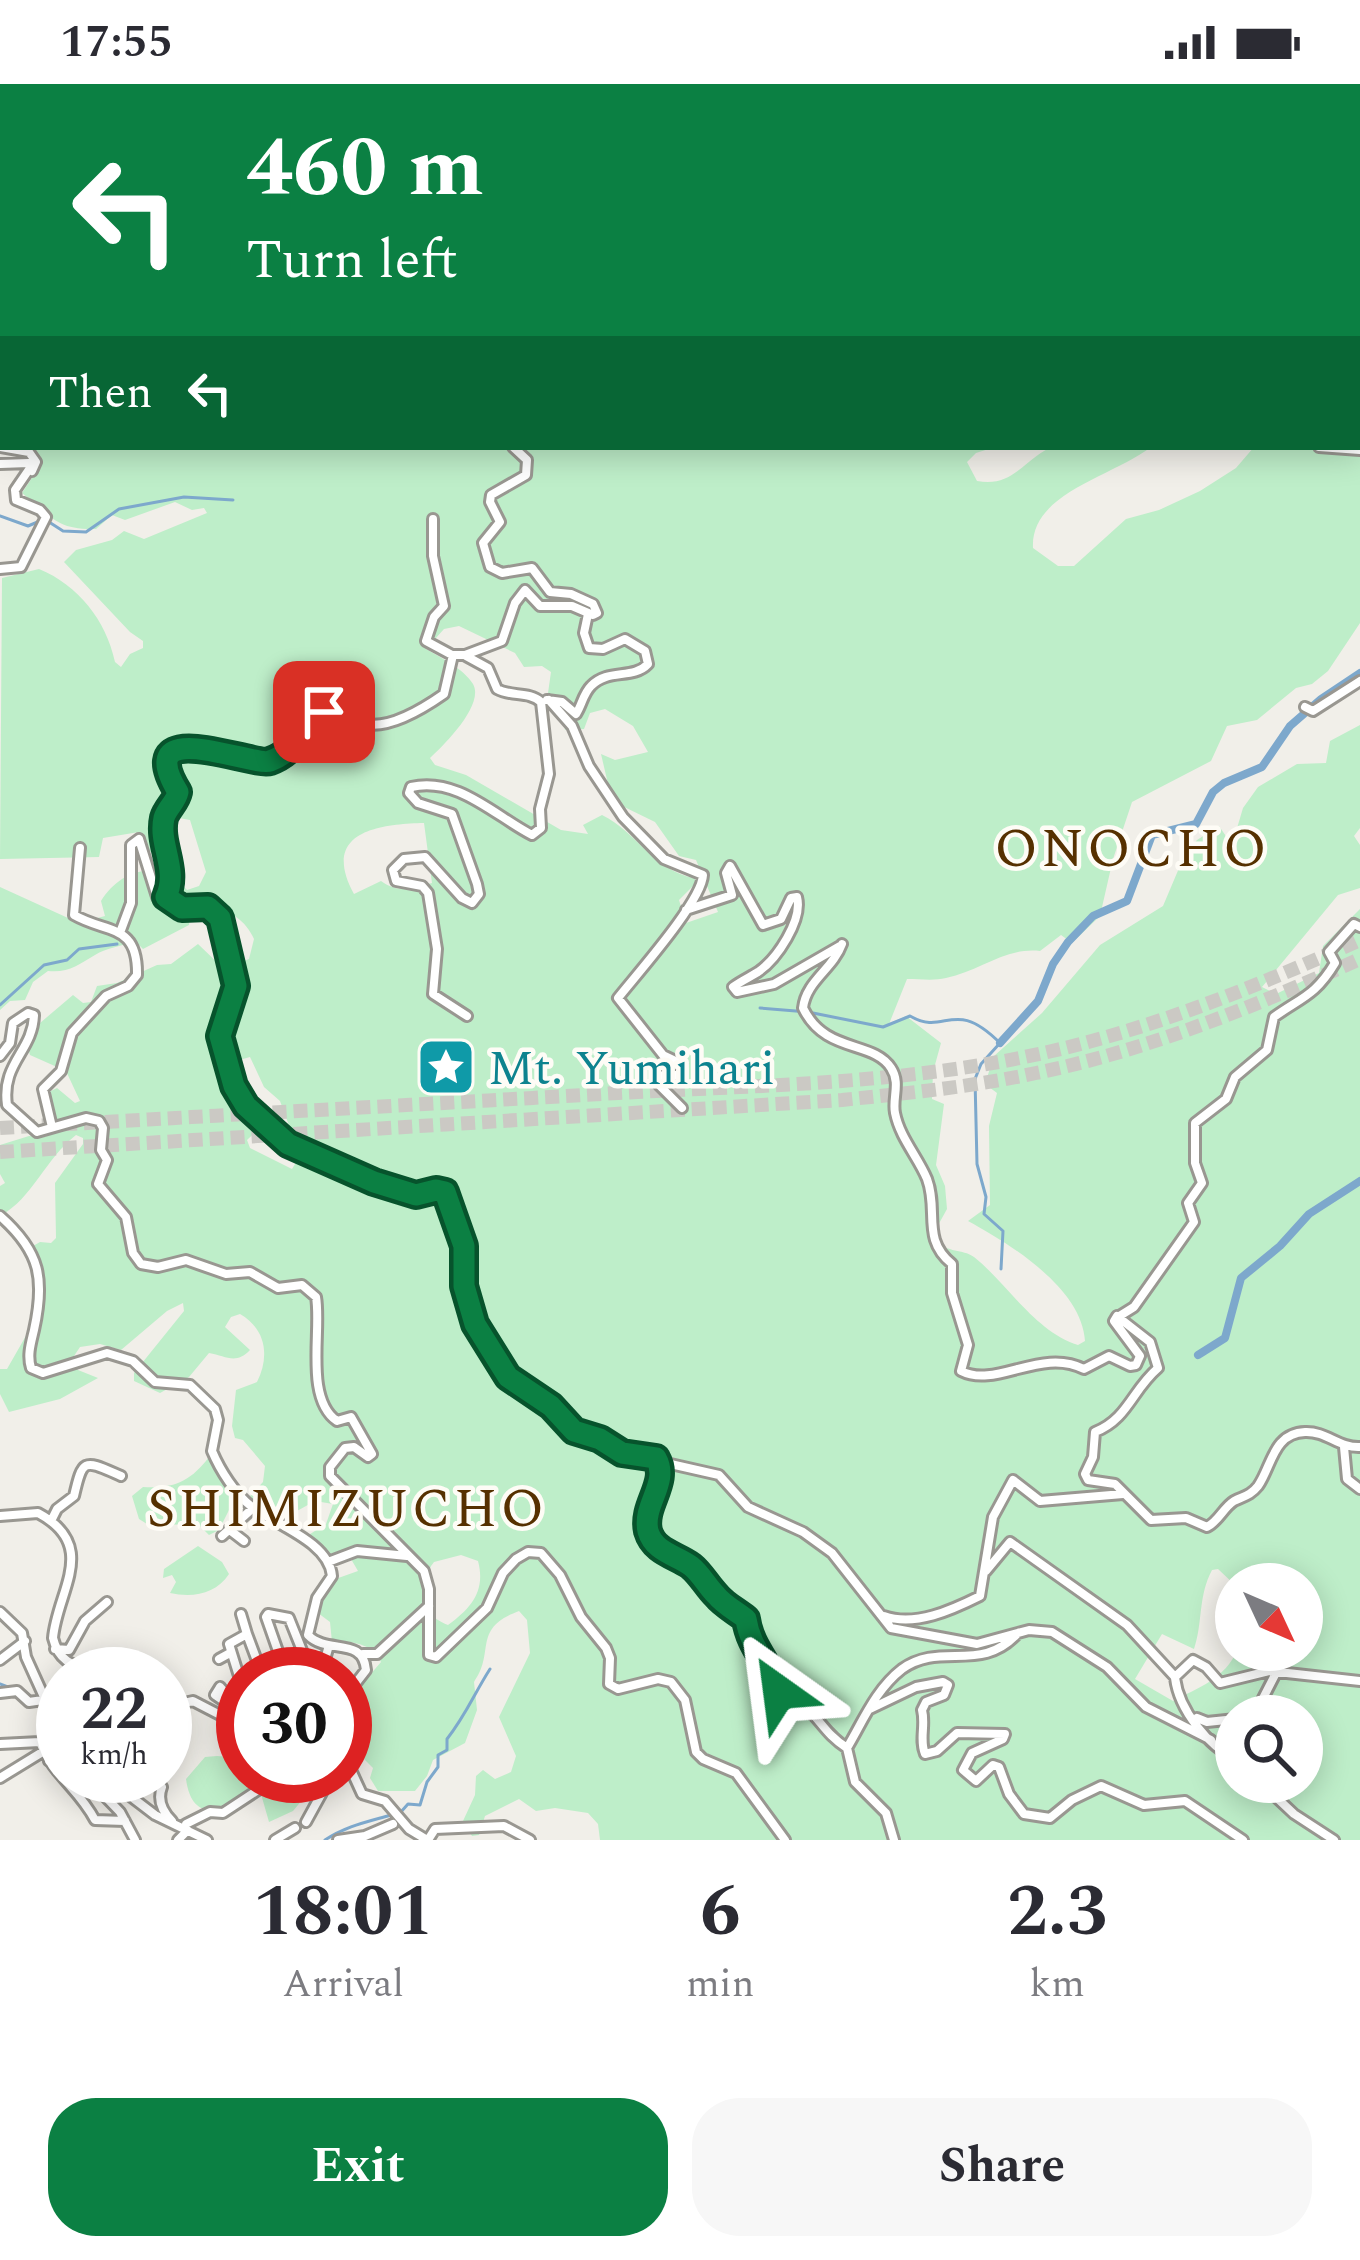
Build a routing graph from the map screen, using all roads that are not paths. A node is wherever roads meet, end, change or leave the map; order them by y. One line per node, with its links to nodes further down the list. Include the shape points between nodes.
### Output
1 (25, 450): 4 (street, via 35,468)
2 (516, 450): 7 (street, via 527,460 526,475 491,495 500,522 483,542 487,561 495,573 532,568 550,592 596,605 597,613)
3 (0, 464): 4 (street, via 29,463)
4 (20, 486): 6 (street, via 16,500 40,509 45,523 21,567)
5 (433, 519): 8 (street, via 444,606 426,641)
6 (0, 569)
7 (588, 614): 9 (street, via 540,606 525,590 506,637); 11 (street, via 589,648 625,639 645,651 648,664 598,679 576,714 562,701)
8 (453, 655): 9 (street); 14 (street, via 441,697 389,723 324,712 297,744 267,762 192,747 175,753 169,767 178,798 164,821 172,869)
9 (465, 655): 11 (street, via 488,668 496,689)
10 (1360, 681): 12 (street)
11 (545, 701): 15 (street, via 572,726 623,818 664,859 704,875); 18 (street, via 549,774 538,834 469,795 420,784 409,793 452,814 477,884 472,903 425,857 394,870 396,881 428,893 433,994)
12 (1309, 709)
13 (80, 848): 17 (street, via 74,915)
14 (166, 897): 17 (street, via 157,897 144,845 134,839 131,903); 26 (street, via 220,918 236,990 220,1036 246,1106 288,1144 354,1174 403,1193 445,1192 464,1246 475,1324 508,1377 574,1431)
15 (685, 910): 20 (street, via 618,998 663,1055 682,1064 679,1075 663,1075 659,1085); 23 (street, via 732,895 730,866 763,925 781,919 796,897 796,917 774,956 733,987 737,992 774,984 842,944 802,1008 819,1032 883,1060 894,1073 896,1118 930,1190 930,1232 952,1264 968,1345 961,1371 976,1377 1066,1361 1084,1369 1108,1356 1136,1364 1140,1356 1114,1321)
16 (1360, 927): 23 (street, via 1354,924 1329,952 1335,963 1305,1000 1274,1017 1267,1050 1235,1077 1226,1100 1196,1123 1202,1183 1188,1203 1194,1222)
17 (121, 930): 21 (street, via 137,975 72,1033 61,1071 43,1089)
18 (467, 1016)
19 (0, 1056): 21 (street, via 14,1023 34,1015 8,1069 5,1098 31,1129)
20 (682, 1108)
21 (52, 1127): 34 (street, via 99,1121 107,1160 98,1184 126,1217 141,1264 186,1260 311,1291 325,1408 333,1419 351,1418 372,1454 346,1448 330,1476)
22 (0, 1216): 30 (street, via 40,1269 32,1368 43,1373 107,1353 133,1361 155,1382 190,1385 215,1409 212,1451)
23 (1119, 1315): 29 (street, via 1150,1342 1158,1368 1128,1410 1095,1432 1086,1478)
24 (1344, 1447): 25 (street); 28 (street, via 1347,1479); 29 (street, via 1320,1434 1292,1435 1255,1490 1212,1526 1151,1520)
25 (1360, 1447)
26 (656, 1458): 41 (street, via 710,1470 748,1507 820,1543); 68 (street, via 661,1480 648,1512 650,1536 746,1619 748,1640 772,1668 779,1692 803,1700)
27 (121, 1476): 32 (street, via 93,1462 80,1468 74,1496)
28 (1360, 1490)
29 (1123, 1493): 36 (street, via 1040,1501 1010,1482 993,1517)
30 (254, 1508): 33 (street, via 226,1534); 35 (street)
31 (0, 1516): 32 (street, via 38,1513)
32 (51, 1522): 46 (street, via 68,1541 72,1571 53,1629)
33 (244, 1540)
34 (408, 1556): 35 (street, via 357,1551); 38 (street, via 424,1570)
35 (328, 1562): 45 (street, via 332,1576 308,1635)
36 (986, 1571): 41 (street, via 980,1596 949,1611 902,1621); 56 (street, via 1010,1542 1127,1625)
37 (107, 1602): 47 (street)
38 (430, 1605): 53 (street); 93 (street, via 432,1658 487,1608 516,1559 541,1553 606,1648 609,1684 658,1679 679,1689 696,1752 736,1773)
39 (0, 1612): 44 (street)
40 (241, 1614): 43 (street)
41 (883, 1615): 42 (street, via 891,1628 967,1644)
42 (1019, 1632): 62 (street, via 989,1655 909,1665); 65 (street, via 1062,1636 1146,1707)
43 (247, 1634): 48 (street); 49 (street)
44 (25, 1642): 54 (street); 57 (street)
45 (329, 1646): 52 (street)
46 (56, 1647)
47 (71, 1647)
48 (229, 1647)
49 (252, 1647)
50 (277, 1647): 51 (street, via 268,1614 289,1618)
51 (301, 1647)
52 (342, 1647)
53 (372, 1654)
54 (0, 1660)
55 (1277, 1671): 56 (street, via 1220,1683 1192,1660); 58 (street); 60 (street)
56 (1175, 1677): 63 (street)
57 (36, 1681)
58 (1360, 1681)
59 (0, 1693): 61 (street)
60 (1264, 1695)
61 (36, 1701)
62 (870, 1709): 68 (street); 95 (street, via 943,1682 944,1695 922,1710 925,1754 957,1733 1004,1734 972,1754 963,1770 976,1781 999,1767 1024,1814 1050,1818 1101,1786 1144,1805 1185,1802)
63 (1190, 1715): 64 (street); 65 (street)
64 (1215, 1721)
65 (1211, 1740): 67 (street)
66 (0, 1744): 69 (street)
67 (1215, 1746)
68 (847, 1748): 94 (street, via 855,1783 886,1813)
69 (36, 1751)
70 (36, 1757): 71 (street)
71 (0, 1778)
72 (372, 1797): 91 (street)
73 (87, 1803): 80 (street, via 95,1820)
74 (110, 1803): 80 (street)
75 (138, 1803): 81 (street)
76 (161, 1803): 81 (street)
77 (240, 1803): 85 (street, via 186,1823)
78 (316, 1803): 82 (street)
79 (1282, 1803): 96 (street)
80 (125, 1821): 86 (street)
81 (172, 1822): 85 (street)
82 (306, 1822)
83 (393, 1824): 90 (street)
84 (295, 1828): 89 (street)
85 (187, 1832): 87 (street); 88 (street)
86 (135, 1840)
87 (178, 1840)
88 (207, 1840)
89 (275, 1840)
90 (338, 1840)
91 (427, 1840): 92 (street, via 435,1829 504,1826)
92 (530, 1840)
93 (784, 1840)
94 (894, 1840)
95 (1243, 1840)
96 (1334, 1840)

